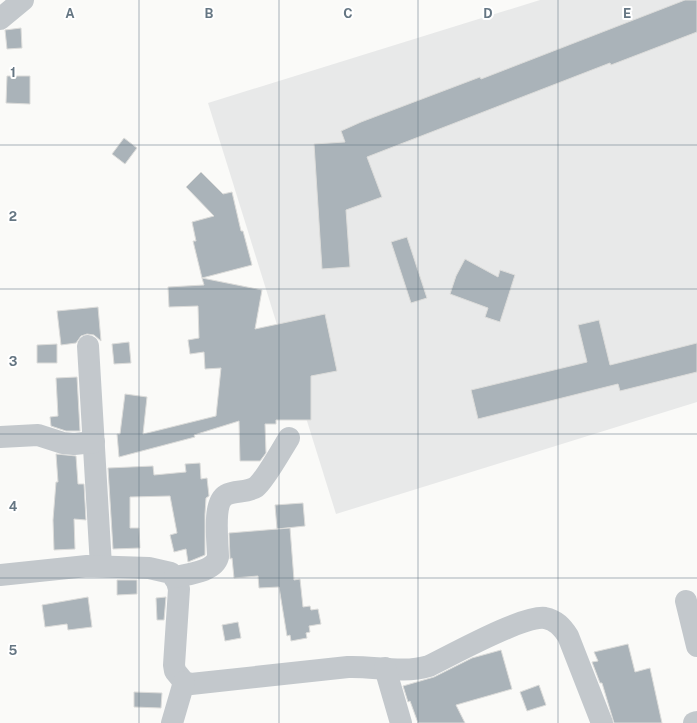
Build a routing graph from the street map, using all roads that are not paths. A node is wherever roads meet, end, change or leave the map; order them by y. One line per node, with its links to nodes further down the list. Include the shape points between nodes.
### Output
1 (23, 0): 2 (street)
2 (0, 19)
3 (88, 346): 6 (street)
4 (0, 437): 6 (street, via 38,435 63,443)
5 (289, 438): 9 (street, via 259,484 222,498 217,516 216,562 208,568)
6 (94, 442): 7 (street)
7 (101, 566): 8 (street); 9 (street, via 165,570)
8 (0, 575)
9 (175, 577): 13 (street, via 179,589 174,665)
10 (686, 601): 11 (street)
11 (697, 646)
12 (385, 668): 13 (street, via 348,667 191,684); 15 (street); 16 (street, via 418,670 518,624 543,618 553,620 568,636)
13 (184, 682): 14 (street)
14 (172, 723)
15 (401, 723)
16 (602, 723)

